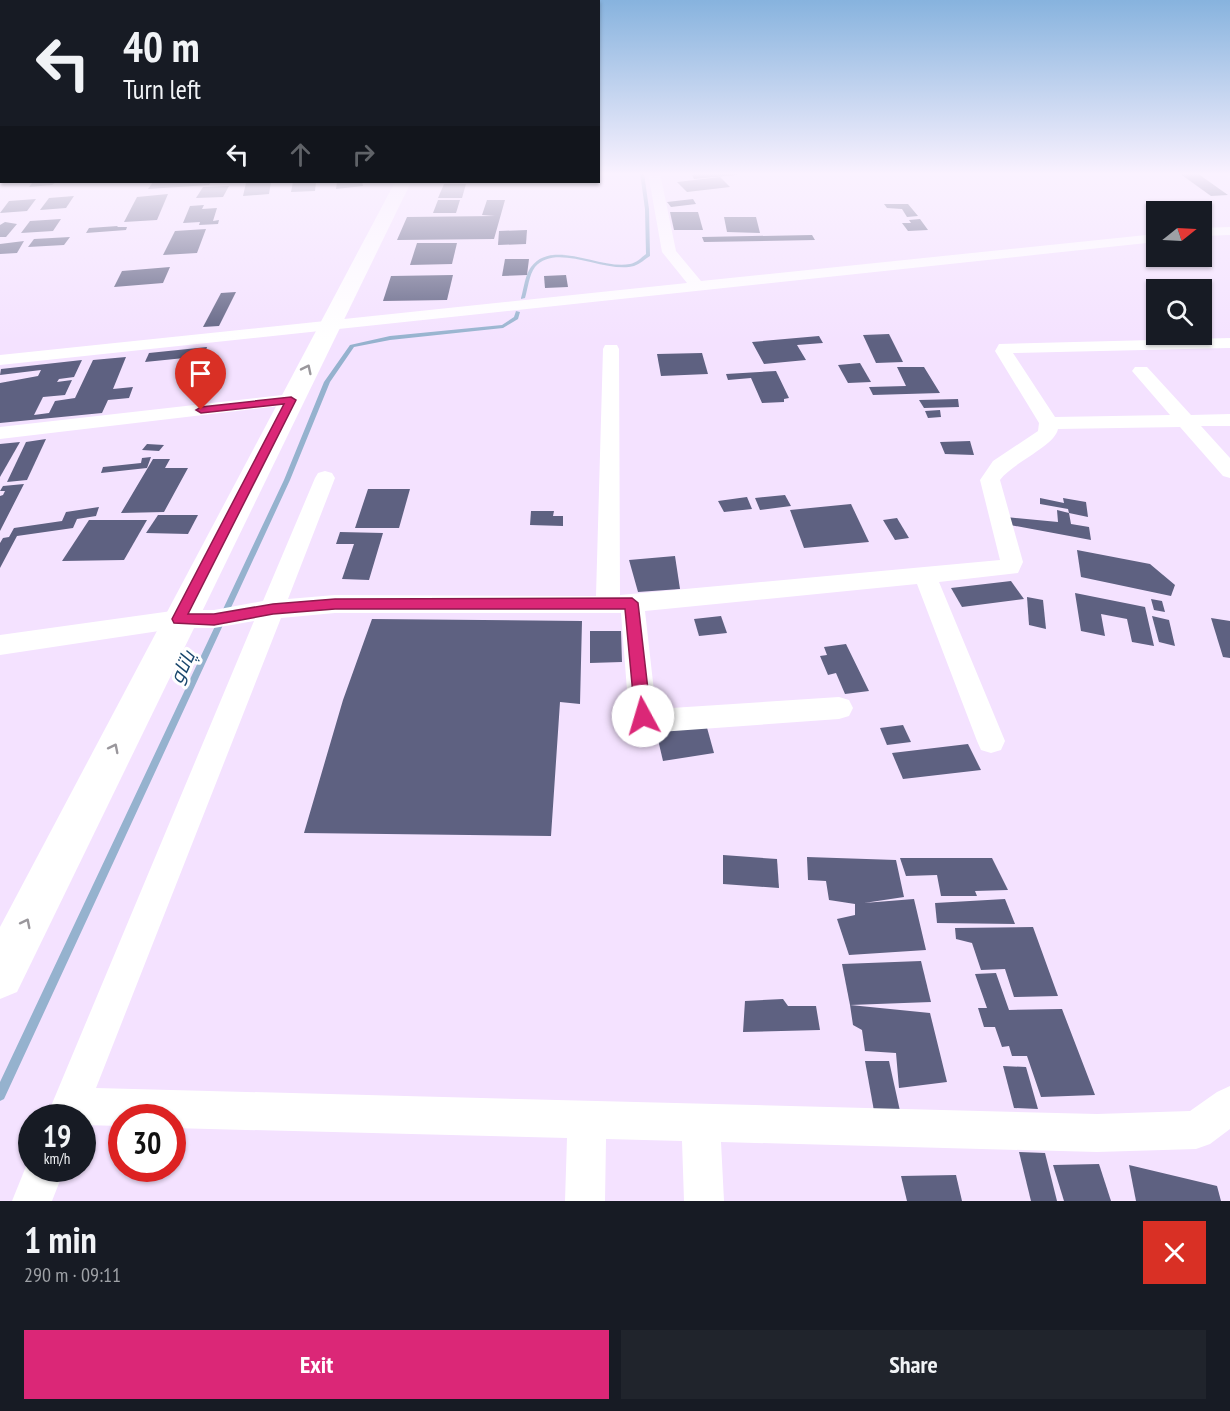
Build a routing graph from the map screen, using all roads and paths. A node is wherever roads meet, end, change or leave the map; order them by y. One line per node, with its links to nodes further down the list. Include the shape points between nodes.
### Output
1 (378, 229): 7 (main road)
2 (665, 229): 6 (street, via 669,252)
3 (1230, 231): 4 (street)
4 (1212, 232)
5 (1146, 239): 6 (street)
6 (697, 286): 7 (street)
7 (328, 326): 10 (street); 12 (main road, one-way to 7)
8 (1228, 343): 15 (street, via 1005,348 1003,351)
9 (611, 349): 20 (street)
10 (0, 360)
11 (1141, 371): 14 (street)
12 (291, 400): 16 (street); 22 (main road)
13 (1230, 420): 14 (street)
14 (1185, 421): 15 (street); 17 (street)
15 (1048, 423): 19 (street, via 1047,434 1000,466 990,480 1012,562 1010,567)
16 (0, 433)
17 (1230, 471)
18 (325, 478): 21 (street)
19 (925, 576): 20 (street); 25 (street)
20 (620, 604): 21 (street, via 335,604); 24 (street, via 646,721)
21 (260, 611): 22 (street, via 214,620); 27 (street)
22 (179, 619): 23 (street); 26 (main road, one-way to 22)
23 (0, 645)
24 (839, 708)
25 (991, 741)
26 (0, 975)
27 (71, 1104)
28 (1230, 1105): 31 (street, via 1196,1130 1097,1133)
29 (96, 1112): 30 (street)
30 (587, 1120): 31 (street); 34 (street)
31 (700, 1123): 35 (street)
32 (39, 1182): 33 (street)
33 (32, 1201)
34 (585, 1201)
35 (704, 1201)

